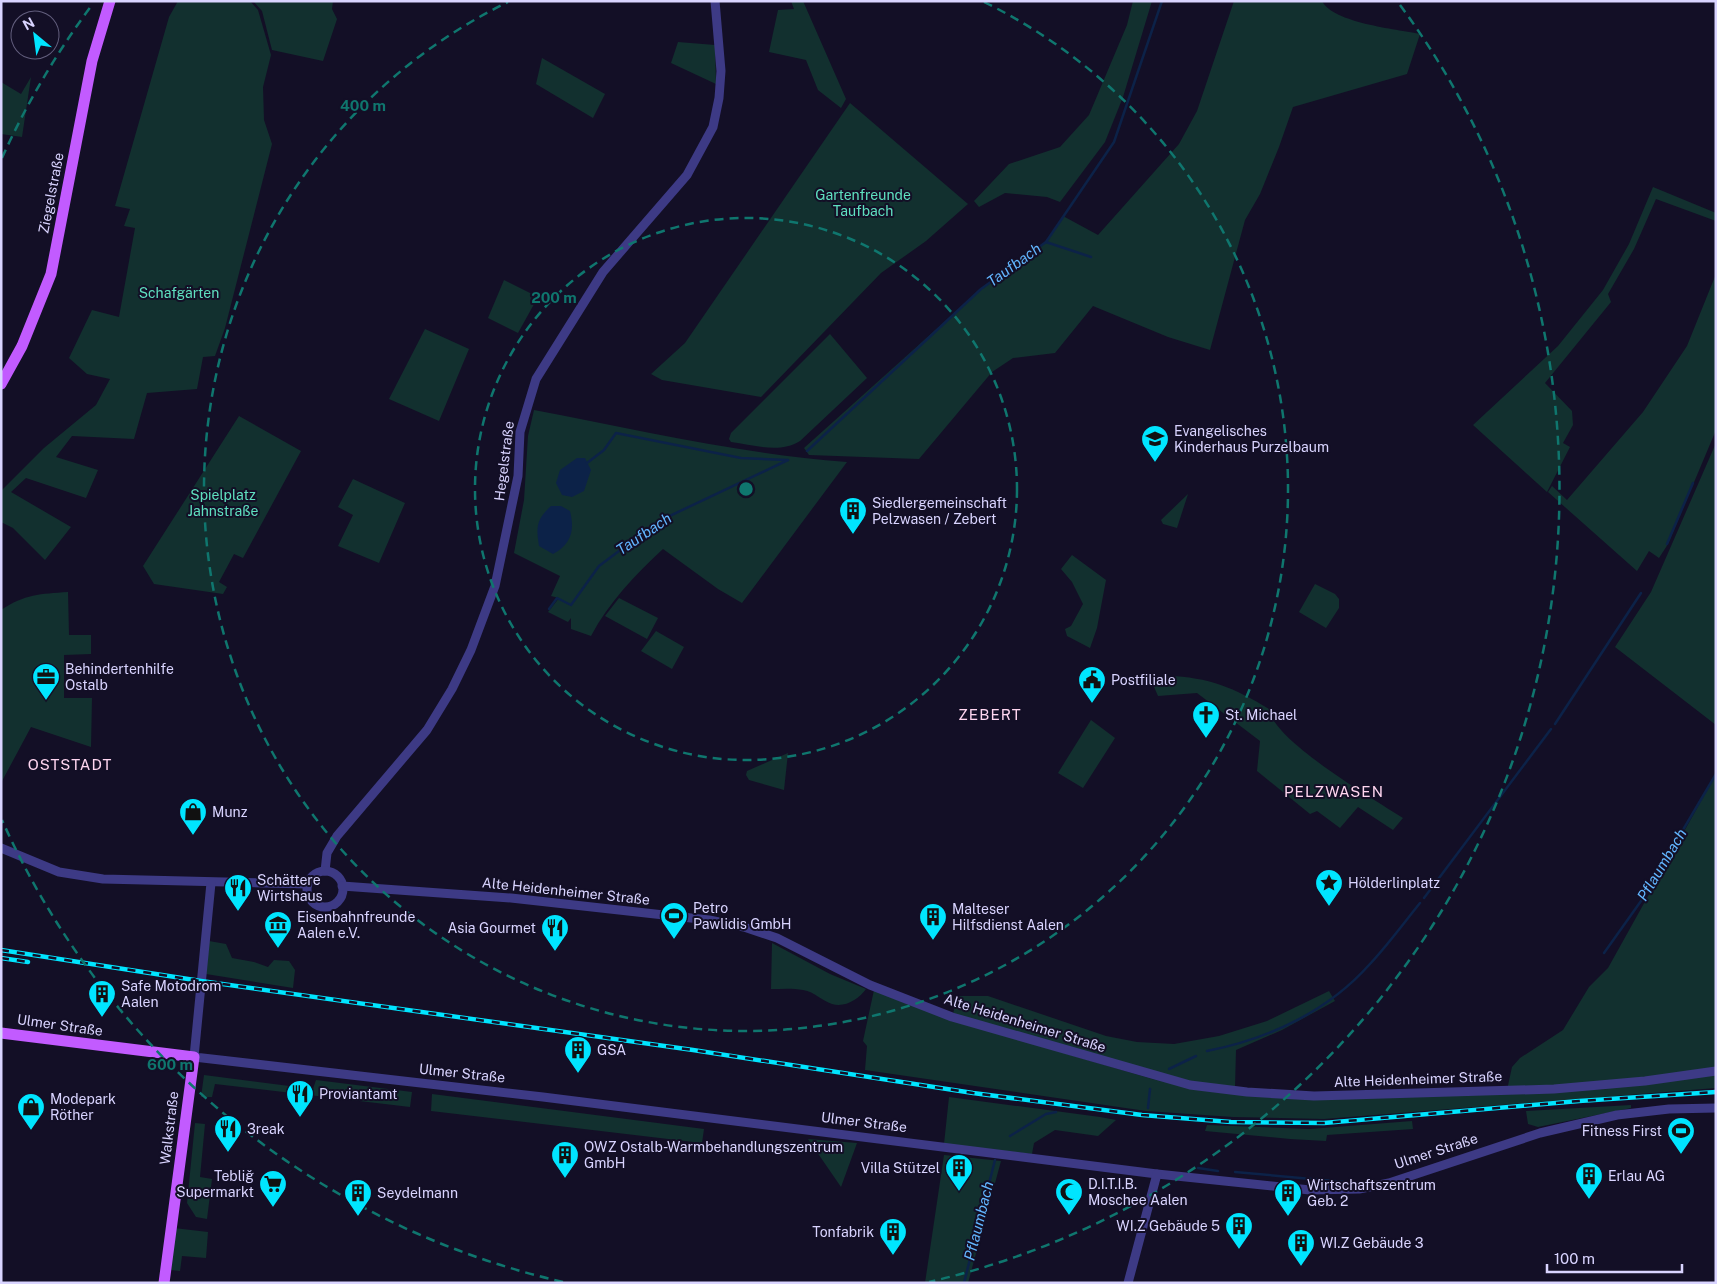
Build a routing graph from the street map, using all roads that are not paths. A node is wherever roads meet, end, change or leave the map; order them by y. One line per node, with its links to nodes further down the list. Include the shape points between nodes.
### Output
1 (110, 1): 3 (main road, Ziegelstraße, via 92,61 51,274 25,339)
2 (715, 1): 5 (street, Hegelstraße, via 721,71 713,127 687,175 603,272 536,379 520,432 518,476 502,558 471,650 427,730 337,836 327,853)
3 (1, 384)
4 (1, 848): 6 (street, via 59,872 135,881)
5 (326, 871): 7 (street, via 314,874); 8 (street, via 336,876)
6 (210, 883): 7 (street); 10 (street, Walkstraße)
7 (308, 884): 8 (street, via 310,899 324,906 338,901)
8 (342, 886): 11 (street, Alte Heidenheimer Straße, via 511,898 709,920 744,927 777,938 870,985 952,1017 1190,1085 1314,1096 1554,1089 1645,1081)
9 (1, 1033): 10 (main road, Ulmer Straße)
10 (194, 1057): 13 (street, Ulmer Straße); 14 (main road, Walkstraße)
11 (1716, 1070)
12 (1716, 1108): 13 (street, Ulmer Straße, via 1669,1109 1578,1123 1389,1183 1359,1189 1310,1190)
13 (1157, 1174): 15 (street)
14 (164, 1283)
15 (1128, 1283)

